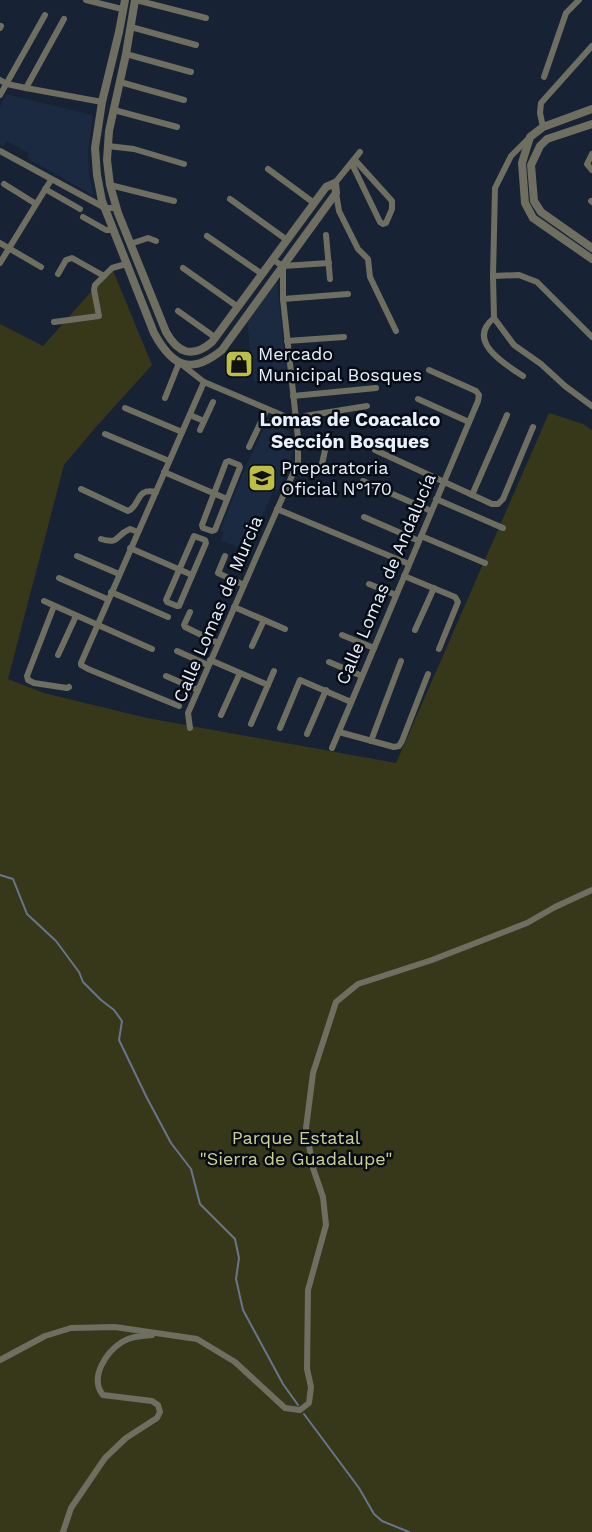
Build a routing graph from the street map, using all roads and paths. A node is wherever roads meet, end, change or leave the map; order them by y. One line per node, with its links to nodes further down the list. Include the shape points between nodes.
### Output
1 (86, 0): 5 (street)
2 (124, 0): 5 (street)
3 (136, 0): 7 (street); 9 (street)
4 (579, 0): 15 (street, via 566,13)
5 (122, 9): 10 (street)
6 (45, 15): 18 (street)
7 (206, 18)
8 (64, 19): 19 (street)
9 (130, 31): 10 (street); 11 (street); 13 (street)
10 (119, 32): 22 (street)
11 (196, 45)
12 (592, 46): 27 (street, via 541,103)
13 (126, 54): 14 (street); 17 (street)
14 (191, 72)
15 (544, 77)
16 (0, 80): 18 (street)
17 (120, 82): 21 (street); 23 (street)
18 (8, 84): 19 (street); 20 (street)
19 (26, 88): 22 (street)
20 (0, 95)
21 (184, 100)
22 (102, 102): 47 (street, via 95,148)
23 (114, 110): 26 (street); 29 (street)
24 (592, 110): 27 (street)
25 (592, 124): 59 (street, via 547,138 534,156 531,176 534,201 541,212)
26 (177, 127)
27 (542, 127): 28 (street)
28 (530, 137): 60 (street, via 522,163 525,204 533,218); 72 (street, via 511,156 495,188)
29 (108, 146): 34 (street); 40 (street)
30 (0, 151): 37 (street)
31 (360, 152): 33 (street)
32 (592, 154): 36 (street, via 587,160)
33 (354, 162): 33 (street, via 380,222 386,223 392,202); 38 (street)
34 (184, 164)
35 (268, 169): 45 (street)
36 (592, 170)
37 (51, 180): 41 (street); 47 (street)
38 (335, 183): 42 (street); 45 (street, via 326,187)
39 (4, 184): 46 (street)
40 (110, 185): 44 (street); 48 (street)
41 (45, 189): 46 (street); 49 (street)
42 (336, 193): 66 (street); 81 (street, via 339,211 358,249 368,259 370,277)
43 (230, 199): 55 (street)
44 (174, 201)
45 (314, 203): 55 (street)
46 (36, 204): 58 (street)
47 (105, 208): 48 (street); 51 (street)
48 (116, 208): 57 (street)
49 (80, 209)
50 (83, 217): 51 (street, via 106,230)
51 (113, 230): 64 (street)
52 (326, 235): 63 (street)
53 (207, 236): 69 (street)
54 (156, 240): 57 (street, via 148,238)
55 (287, 240): 61 (street)
56 (0, 243): 58 (street)
57 (130, 244): 71 (street)
58 (9, 248): 62 (street); 65 (street)
59 (592, 248)
60 (591, 258)
61 (273, 260): 66 (street); 69 (street)
62 (0, 263)
63 (329, 263): 66 (street); 73 (street)
64 (126, 264): 70 (street, via 115,266); 74 (street)
65 (41, 266)
66 (283, 266): 76 (street, Calle Lomas de Murcia); 86 (street, via 222,350 202,364)
67 (184, 268): 77 (street)
68 (58, 274): 70 (street, via 66,260 72,258)
69 (262, 274): 77 (street)
70 (104, 276): 80 (street, via 94,290 98,316)
71 (144, 276): 74 (street); 84 (street, via 166,332 177,348 196,351)
72 (493, 276): 79 (street); 83 (street, via 519,275 537,282)
73 (330, 279)
74 (133, 280): 86 (street, via 154,333 163,349)
75 (348, 294): 76 (street)
76 (283, 299): 85 (street, Calle Lomas de Murcia)
77 (238, 307): 84 (street)
78 (178, 311): 84 (street)
79 (494, 318): 88 (street, via 484,330 487,345 500,361); 96 (street, via 514,345)
80 (54, 322)
81 (396, 331)
82 (344, 337): 85 (street)
83 (592, 337)
84 (216, 338)
85 (287, 342): 91 (street, Calle Lomas de Murcia)
86 (180, 364): 89 (street); 92 (street)
87 (429, 370): 103 (street, Calle Lomas de Andalucía, via 476,391 478,401)
88 (523, 376)
89 (204, 382): 98 (street); 99 (street)
90 (376, 388): 91 (street)
91 (293, 396): 102 (street, Calle Lomas de Murcia)
92 (165, 398)
93 (418, 399): 103 (street)
94 (213, 402): 101 (street)
95 (367, 406): 102 (street, via 305,416)
96 (592, 406)
97 (125, 408): 106 (street)
98 (267, 410): 102 (street); 109 (street)
99 (190, 415): 101 (street); 106 (street)
100 (507, 415): 119 (street)
101 (204, 421): 105 (street)
102 (296, 421): 108 (street, Calle Lomas de Murcia)
103 (469, 422): 115 (street, Calle Lomas de Andalucía)
104 (532, 427): 119 (street, via 503,499 492,504)
105 (200, 430)
106 (182, 432): 111 (street)
107 (105, 434): 111 (street)
108 (298, 444): 112 (street, via 326,446); 122 (street, Calle Lomas de Murcia, via 298,462)
109 (250, 447)
110 (375, 450): 115 (street)
111 (169, 461): 113 (street)
112 (322, 464)
113 (164, 472): 117 (street); 118 (street)
114 (364, 481): 123 (street)
115 (443, 482): 119 (street); 121 (street, Calle Lomas de Andalucía)
116 (81, 489): 117 (street, via 128,511 140,495)
117 (156, 492): 126 (street)
118 (214, 493): 120 (street); 120 (street, via 203,528 215,530); 120 (street, via 226,462 238,465 240,468)
119 (472, 495)
120 (227, 499)
121 (436, 499): 123 (street, Calle Lomas de Andalucía); 125 (street)
122 (277, 509): 133 (street); 140 (street, Calle Lomas de Murcia)
123 (431, 511): 128 (street, Calle Lomas de Andalucía)
124 (364, 517): 128 (street)
125 (504, 528)
126 (138, 532): 127 (street, via 126,530 111,542); 129 (street)
127 (101, 538)
128 (420, 538): 132 (street); 133 (street, Calle Lomas de Andalucía)
129 (130, 548): 134 (street); 135 (street)
130 (77, 556): 135 (street)
131 (225, 556): 140 (street, via 218,573)
132 (485, 563)
133 (409, 564): 137 (street, Calle Lomas de Andalucía)
134 (179, 570): 136 (street); 136 (street, via 166,600 178,607); 136 (street, via 192,537 200,538 206,543)
135 (118, 574): 142 (street)
136 (192, 575)
137 (404, 576): 141 (street); 143 (street, Calle Lomas de Andalucía)
138 (59, 578): 144 (street)
139 (369, 584): 143 (street)
140 (244, 585): 147 (street, Calle Lomas de Murcia)
141 (434, 588): 154 (street); 160 (street, via 455,597 458,602)
142 (111, 592): 144 (street); 150 (street)
143 (396, 595): 158 (street, Calle Lomas de Andalucía)
144 (108, 599): 152 (street)
145 (44, 602): 146 (street)
146 (54, 606): 149 (street); 172 (street, via 26,676 34,683)
147 (234, 607): 151 (street); 156 (street, Calle Lomas de Murcia)
148 (190, 612): 156 (street, via 185,627)
149 (76, 616): 152 (street); 162 (street)
150 (168, 617)
151 (264, 620): 153 (street); 157 (street)
152 (96, 624): 159 (street); 176 (street, via 80,664)
153 (285, 629)
154 (415, 630)
155 (342, 635): 158 (street)
156 (218, 643): 164 (street, Calle Lomas de Murcia)
157 (252, 646)
158 (374, 648): 170 (street, Calle Lomas de Andalucía)
159 (152, 649)
160 (439, 649)
161 (177, 651): 164 (street)
162 (58, 655)
163 (401, 661): 183 (street)
164 (209, 662): 167 (street); 173 (street, Calle Lomas de Murcia)
165 (329, 662): 170 (street)
166 (274, 671): 171 (street)
167 (240, 673): 171 (street); 177 (street)
168 (428, 674): 183 (street, via 399,746)
169 (166, 676): 173 (street)
170 (362, 676): 175 (street, Calle Lomas de Andalucía)
171 (268, 685): 178 (street)
172 (69, 687)
173 (198, 690): 179 (street, Calle Lomas de Murcia, via 188,713)
174 (326, 690): 175 (street); 180 (street, via 299,681); 182 (street)
175 (351, 702): 181 (street, Calle Lomas de Andalucía)
176 (179, 706)
177 (221, 715)
178 (251, 724)
179 (190, 728)
180 (280, 728)
181 (339, 732): 183 (street); 184 (street, Calle Lomas de Andalucía)
182 (308, 734)
183 (371, 741)
184 (332, 748)
185 (592, 890): 186 (street, via 527,923 432,960 358,984 336,1002 314,1073 306,1128 323,1197 326,1225 308,1290 307,1369 311,1387 308,1403 300,1410 285,1408 235,1362 197,1339)
186 (161, 1335): 187 (street, via 138,1329 71,1328 45,1336); 188 (street, via 135,1336 122,1342 101,1365 98,1380 103,1395 152,1401 160,1412 157,1418 126,1438 105,1458 71,1508)
187 (0, 1360)
188 (63, 1532)

